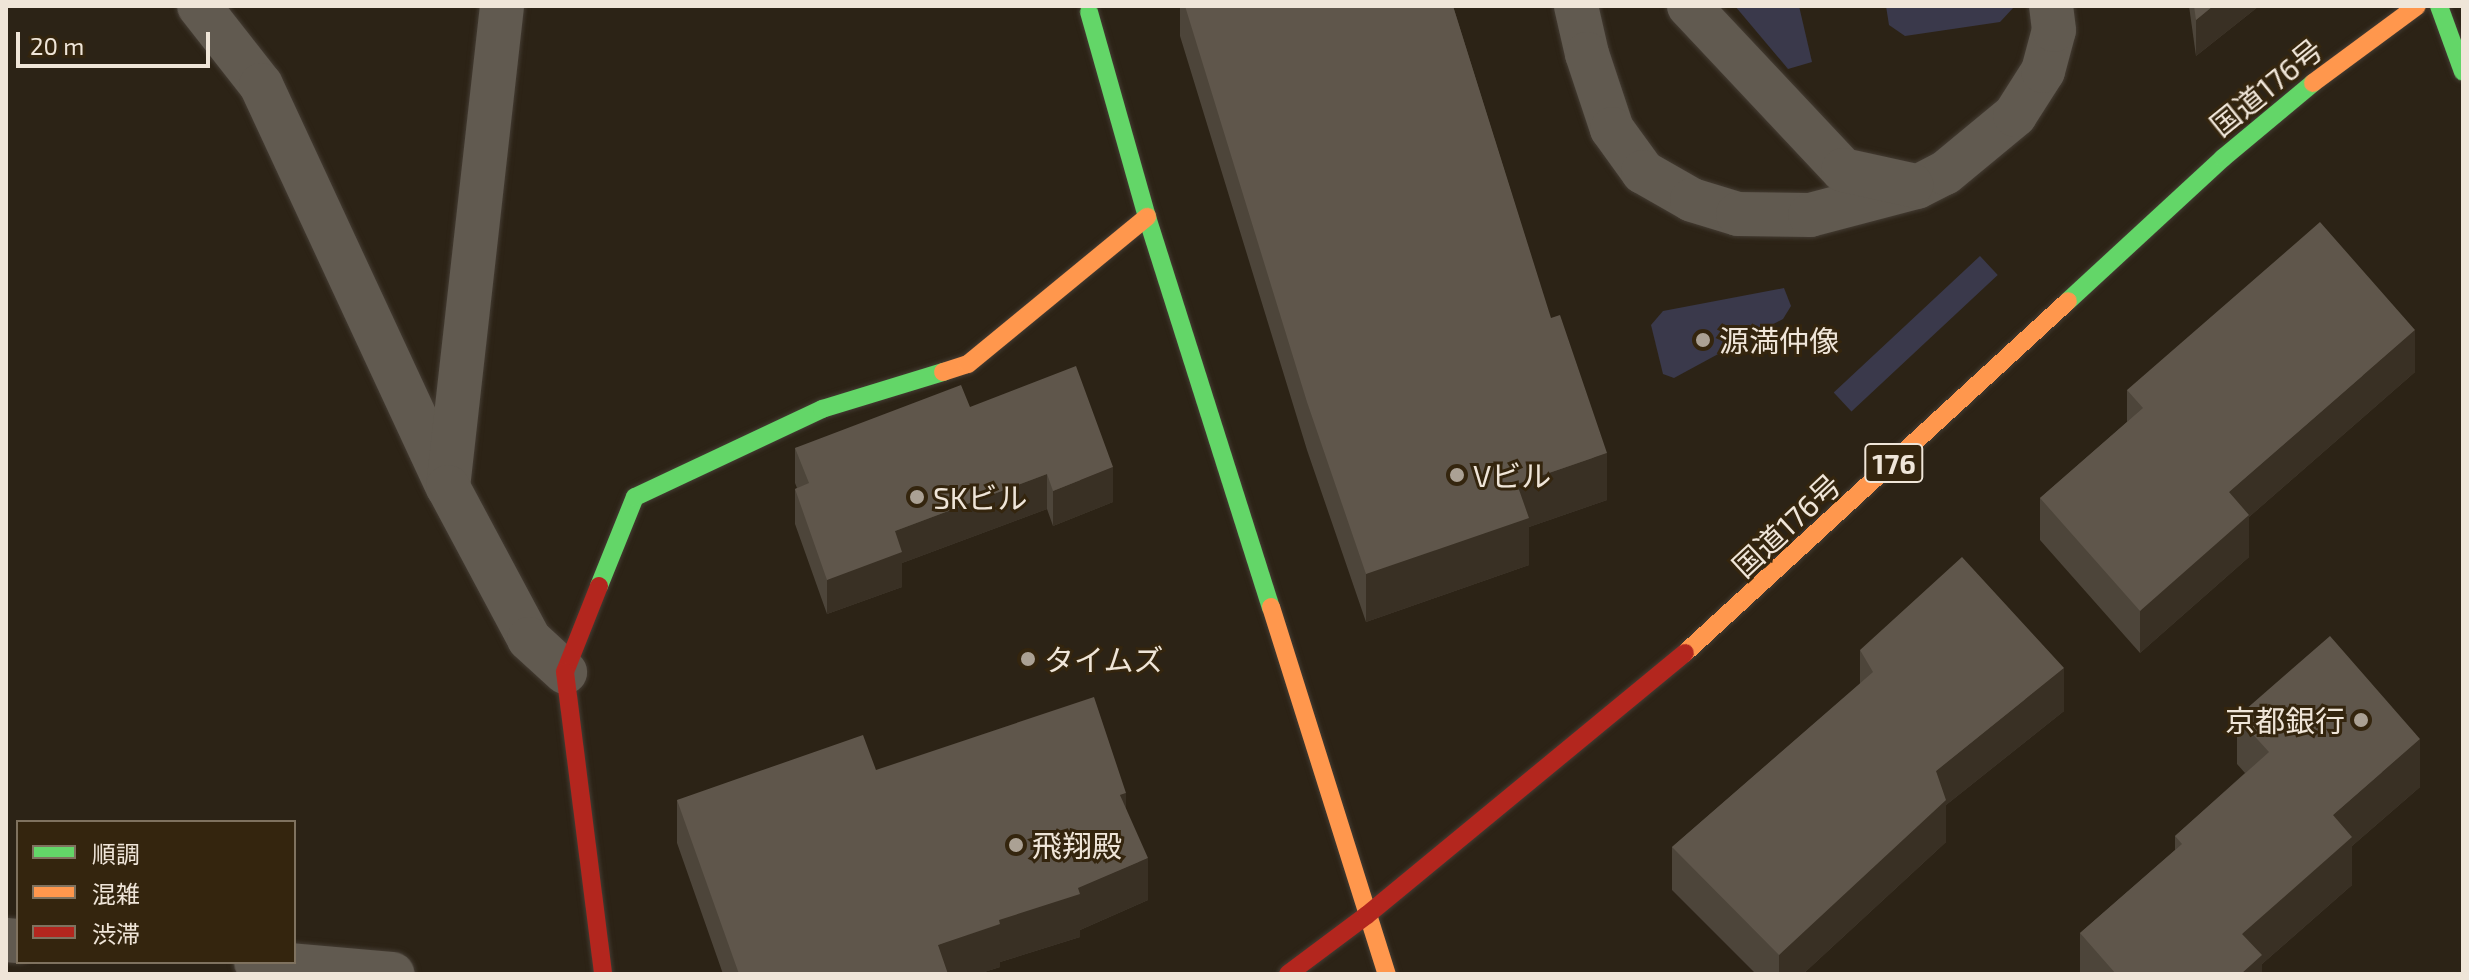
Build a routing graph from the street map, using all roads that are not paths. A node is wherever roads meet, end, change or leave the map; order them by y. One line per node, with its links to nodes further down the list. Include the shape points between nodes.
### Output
1 (199, 6): 12 (street, via 261,85)
2 (502, 6): 12 (street)
3 (1576, 6): 10 (street, via 1612,129 1643,172 1692,200 1738,214 1810,215)
4 (1689, 6): 10 (street, via 1843,170)
5 (2051, 6): 10 (street, via 2054,30 2043,71 2015,115 1945,173)
6 (2417, 6): 14 (main road, 国道176号 / 176, via 2331,68 2223,158 1720,624)
7 (2439, 6): 9 (main road)
8 (1089, 9): 11 (main road)
9 (2463, 72)
10 (1917, 187)
11 (1147, 217): 13 (main road, via 968,364 822,409 635,497); 14 (main road)
12 (448, 487): 13 (street, via 529,639)
13 (565, 672): 17 (main road)
14 (1367, 915): 18 (main road, 国道176号 / 176); 19 (main road)
15 (279, 964): 16 (street)
16 (392, 974)
17 (603, 974)
18 (1288, 974)
19 (1387, 974)

